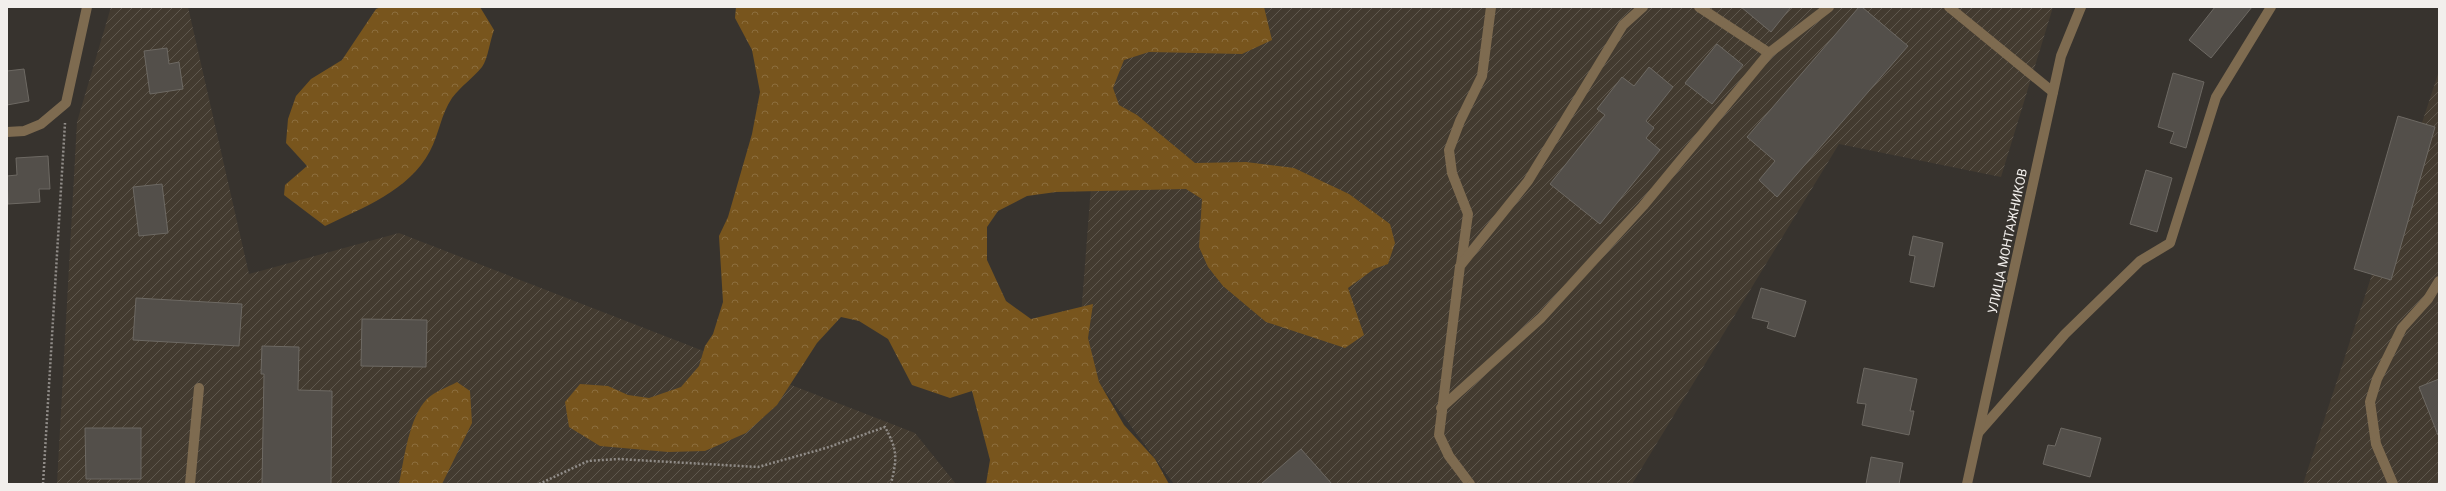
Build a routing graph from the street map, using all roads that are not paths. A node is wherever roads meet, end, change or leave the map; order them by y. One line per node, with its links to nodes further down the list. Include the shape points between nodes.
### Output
1 (87, 7): 11 (street, via 66,103 42,124 24,131)
2 (1491, 7): 12 (street, via 1482,76 1448,150 1452,173 1468,214)
3 (1643, 7): 12 (street, via 1623,25 1528,181)
4 (1699, 7): 9 (street)
5 (1829, 7): 9 (street)
6 (1949, 7): 10 (street)
7 (2081, 7): 10 (street, УЛИЦА МОНТАЖНИКОВ, via 2061,56)
8 (2271, 7): 16 (street, via 2216,97 2170,243 2140,261 2065,334)
9 (1769, 53): 15 (street, via 1643,206 1541,318)
10 (2053, 92): 16 (street, УЛИЦА МОНТАЖНИКОВ)
11 (7, 132)
12 (1460, 266): 15 (street)
13 (2439, 281): 20 (street, via 2428,299 2402,328 2377,379 2370,402 2376,444)
14 (199, 388): 17 (street)
15 (1441, 408): 18 (street, via 1439,435 1449,456)
16 (1979, 432): 19 (street, УЛИЦА МОНТАЖНИКОВ)
17 (190, 484)
18 (1470, 484)
19 (1967, 484)
20 (2393, 484)

